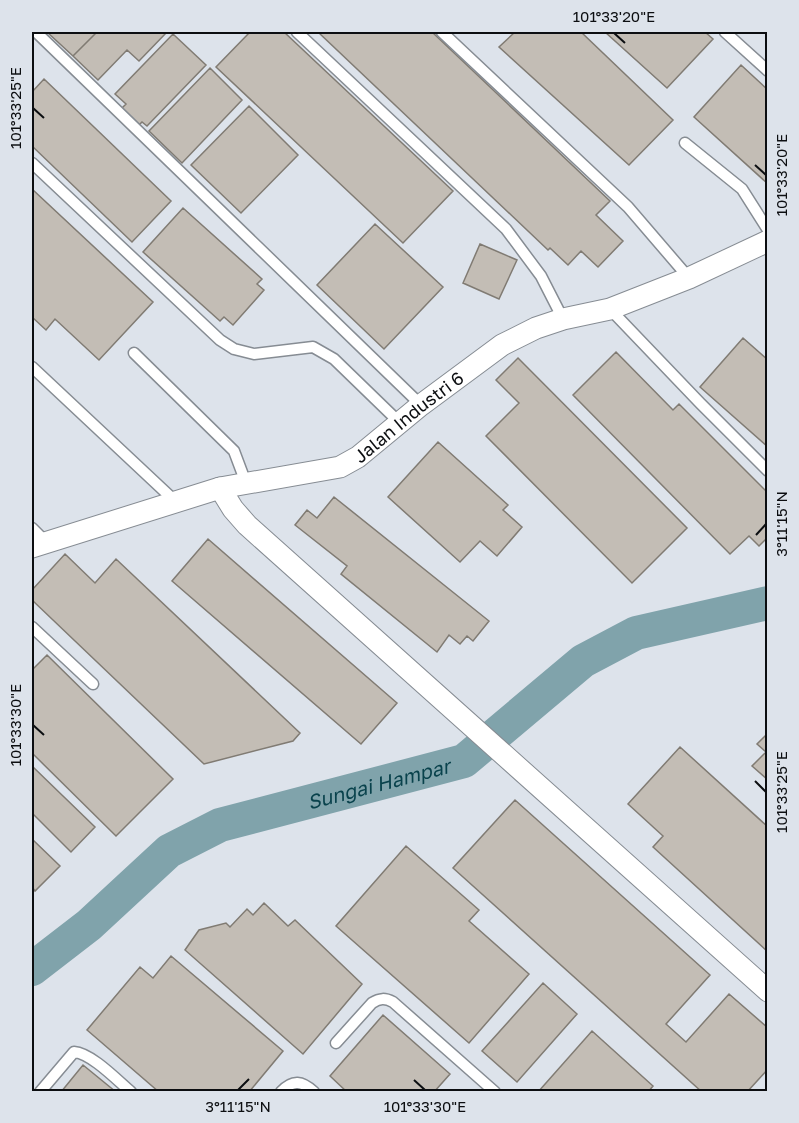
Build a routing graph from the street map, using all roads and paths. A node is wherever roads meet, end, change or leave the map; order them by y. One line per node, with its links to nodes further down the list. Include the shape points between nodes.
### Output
1 (36, 32): 15 (lane)
2 (297, 32): 12 (lane, via 506,228 541,276)
3 (442, 32): 10 (lane, via 628,207)
4 (725, 32): 5 (lane)
5 (768, 71)
6 (685, 143): 8 (lane, via 742,189)
7 (32, 163): 16 (lane, via 220,340 254,354 313,347 324,352)
8 (768, 230)
9 (768, 241): 10 (street, Jalan Industri 6)
10 (688, 278): 11 (street, Jalan Industri 6)
11 (610, 309): 12 (street, Jalan Industri 6); 17 (lane)
12 (563, 319): 15 (street, Jalan Industri 6, via 502,345)
13 (134, 353): 18 (lane, via 234,452)
14 (32, 367): 20 (lane)
15 (421, 405): 16 (street, Jalan Industri 6)
16 (399, 422): 18 (street, Jalan Industri 6, via 358,457 340,466)
17 (768, 471)
18 (246, 483): 19 (street, Jalan Industri 6)
19 (220, 488): 20 (street, Jalan Industri 6); 24 (street, via 247,525)
20 (176, 502): 21 (street, Jalan Industri 6)
21 (36, 539)
22 (32, 627): 23 (lane)
23 (93, 684)
24 (768, 991)
25 (336, 1043): 30 (lane, via 372,1003 386,999)
26 (40, 1092): 27 (lane, via 74,1052 82,1052)
27 (131, 1092)
28 (281, 1092): 29 (lane, via 292,1082 299,1082)
29 (314, 1092)
30 (495, 1092)

